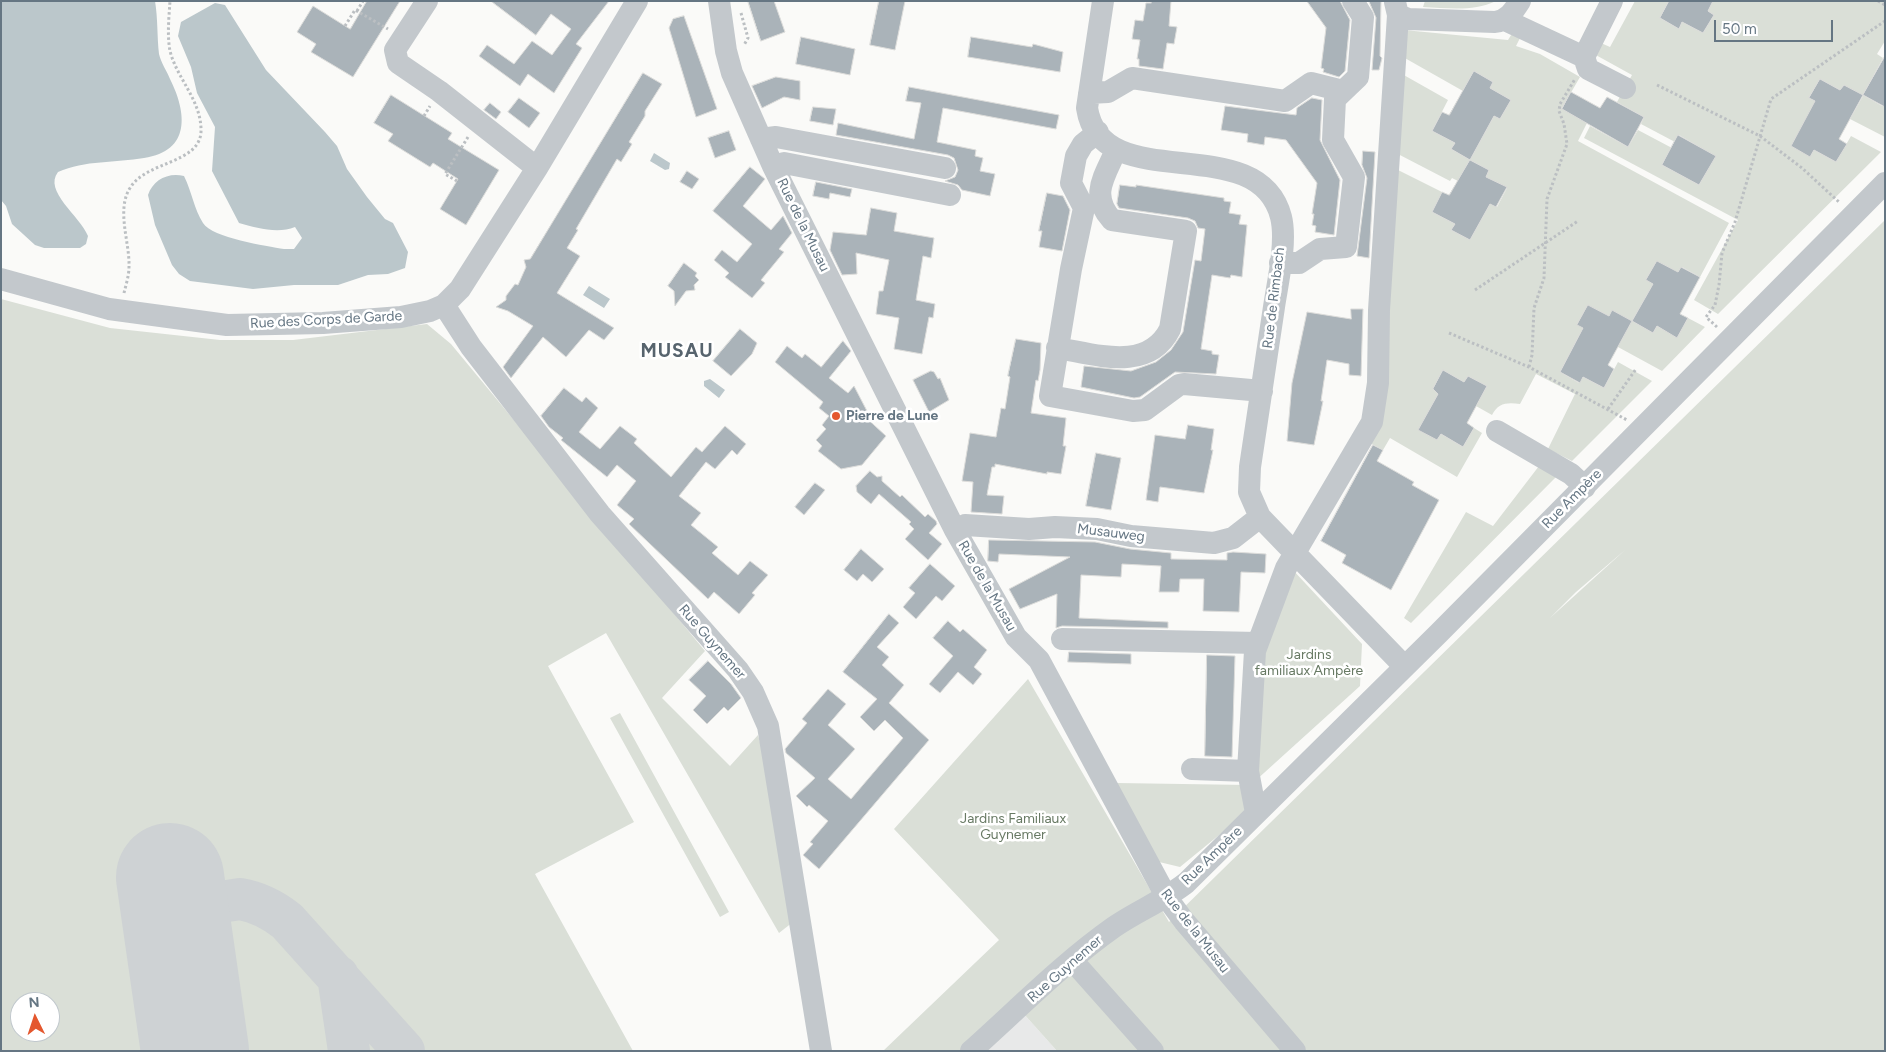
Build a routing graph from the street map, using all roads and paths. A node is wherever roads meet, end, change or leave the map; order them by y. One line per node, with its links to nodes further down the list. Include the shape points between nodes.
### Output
1 (170, 1): 41 (path, via 168,29 171,52 200,114 201,134 196,147 186,155 142,174 129,189 124,211 129,268)
2 (363, 1): 13 (path)
3 (427, 1): 17 (street)
4 (637, 1): 29 (street, Rue des Corps de Garde)
5 (719, 1): 26 (street, Rue de la Musau, via 732,73)
6 (1103, 1): 22 (street, Rue de Rimbach)
7 (1352, 1): 21 (street, via 1363,17 1358,77)
8 (1520, 1): 14 (street)
9 (1612, 1): 18 (street)
10 (1878, 1): 11 (path)
11 (1885, 5)
12 (1396, 8): 14 (street, via 1408,20); 54 (street, via 1379,310 1378,383 1372,422)
13 (357, 11): 16 (path); 17 (path)
14 (1505, 20): 18 (street)
15 (1885, 21): 25 (path, via 1772,99)
16 (345, 26)
17 (404, 38): 23 (street, via 395,50 398,63)
18 (1586, 63): 20 (street); 36 (path, via 1560,104 1567,144 1547,199)
19 (1658, 85): 25 (path)
20 (1625, 88)
21 (1343, 91): 22 (street, via 1311,84 1285,101 1132,78 1108,92); 37 (street, via 1335,99 1332,140 1354,177 1346,246 1320,249 1299,263)
22 (1089, 93): 24 (street, Rue de Rimbach, via 1088,116)
23 (478, 121): 29 (street); 31 (path, via 445,174)
24 (1098, 132): 27 (street, Rue de Rimbach); 44 (street, via 1083,144 1076,156 1071,183 1084,208)
25 (1760, 136): 34 (path, via 1802,168); 43 (path, via 1735,222 1722,253 1715,305 1706,317)
26 (761, 139): 28 (street, Rue de la Musau); 30 (street, via 776,137)
27 (1116, 150): 37 (street, Rue de Rimbach, via 1129,155 1240,172 1259,182 1275,199 1281,218); 44 (street, via 1099,199 1112,220 1186,231 1170,328 1165,338 1142,356 1129,358)
28 (773, 166): 33 (street, Rue de la Musau, via 784,163); 53 (street, Rue de la Musau)
29 (537, 168): 40 (street, Rue des Corps de Garde, via 460,288)
30 (944, 168)
31 (456, 181)
32 (1885, 183): 34 (street, Rue Ampère)
33 (950, 195)
34 (1852, 214): 43 (street, Rue Ampère)
35 (1578, 221): 36 (path)
36 (1544, 243): 39 (path); 45 (path, via 1544,278 1534,308)
37 (1280, 263): 47 (street, Rue de Rimbach)
38 (1, 279): 41 (street, Rue des Corps de Garde)
39 (1475, 290)
40 (444, 305): 41 (street, Rue des Corps de Garde, via 383,319 227,325); 63 (street, Rue Guynemer, via 562,466 738,670 762,708 768,726)
41 (120, 311)
42 (1450, 333): 45 (path)
43 (1732, 339): 49 (street, Rue Ampère)
44 (1057, 348): 47 (street, via 1050,396 1133,411 1145,410 1184,384)
45 (1529, 367): 48 (path)
46 (1636, 369): 48 (path)
47 (1262, 390): 52 (street, Rue de Rimbach, via 1249,484 1251,500)
48 (1608, 409): 49 (path)
49 (1642, 428): 51 (street, Rue Ampère)
50 (1497, 431): 51 (street, via 1571,474)
51 (1585, 487): 57 (street, Rue Ampère)
52 (1260, 517): 53 (street, Musauweg, via 1233,538 1214,543 1132,536 1097,529 965,525); 54 (street, Rue de Rimbach)
53 (955, 530): 61 (street, Rue de la Musau, via 1016,636 1039,660)
54 (1294, 555): 56 (street); 57 (street, Rue de Rimbach)
55 (1062, 639): 56 (street)
56 (1258, 643): 59 (street, via 1254,662)
57 (1404, 666): 60 (street, Rue Ampère)
58 (1192, 769): 59 (street)
59 (1248, 771): 60 (street)
60 (1256, 813): 61 (street, Rue Ampère)
61 (1167, 898): 62 (street, Rue Guynemer, via 1114,928); 66 (street, Rue de la Musau)
62 (1072, 960): 64 (street, Rue Guynemer); 65 (street)
63 (820, 1051)
64 (971, 1051)
65 (1154, 1051)
66 (1295, 1051)

